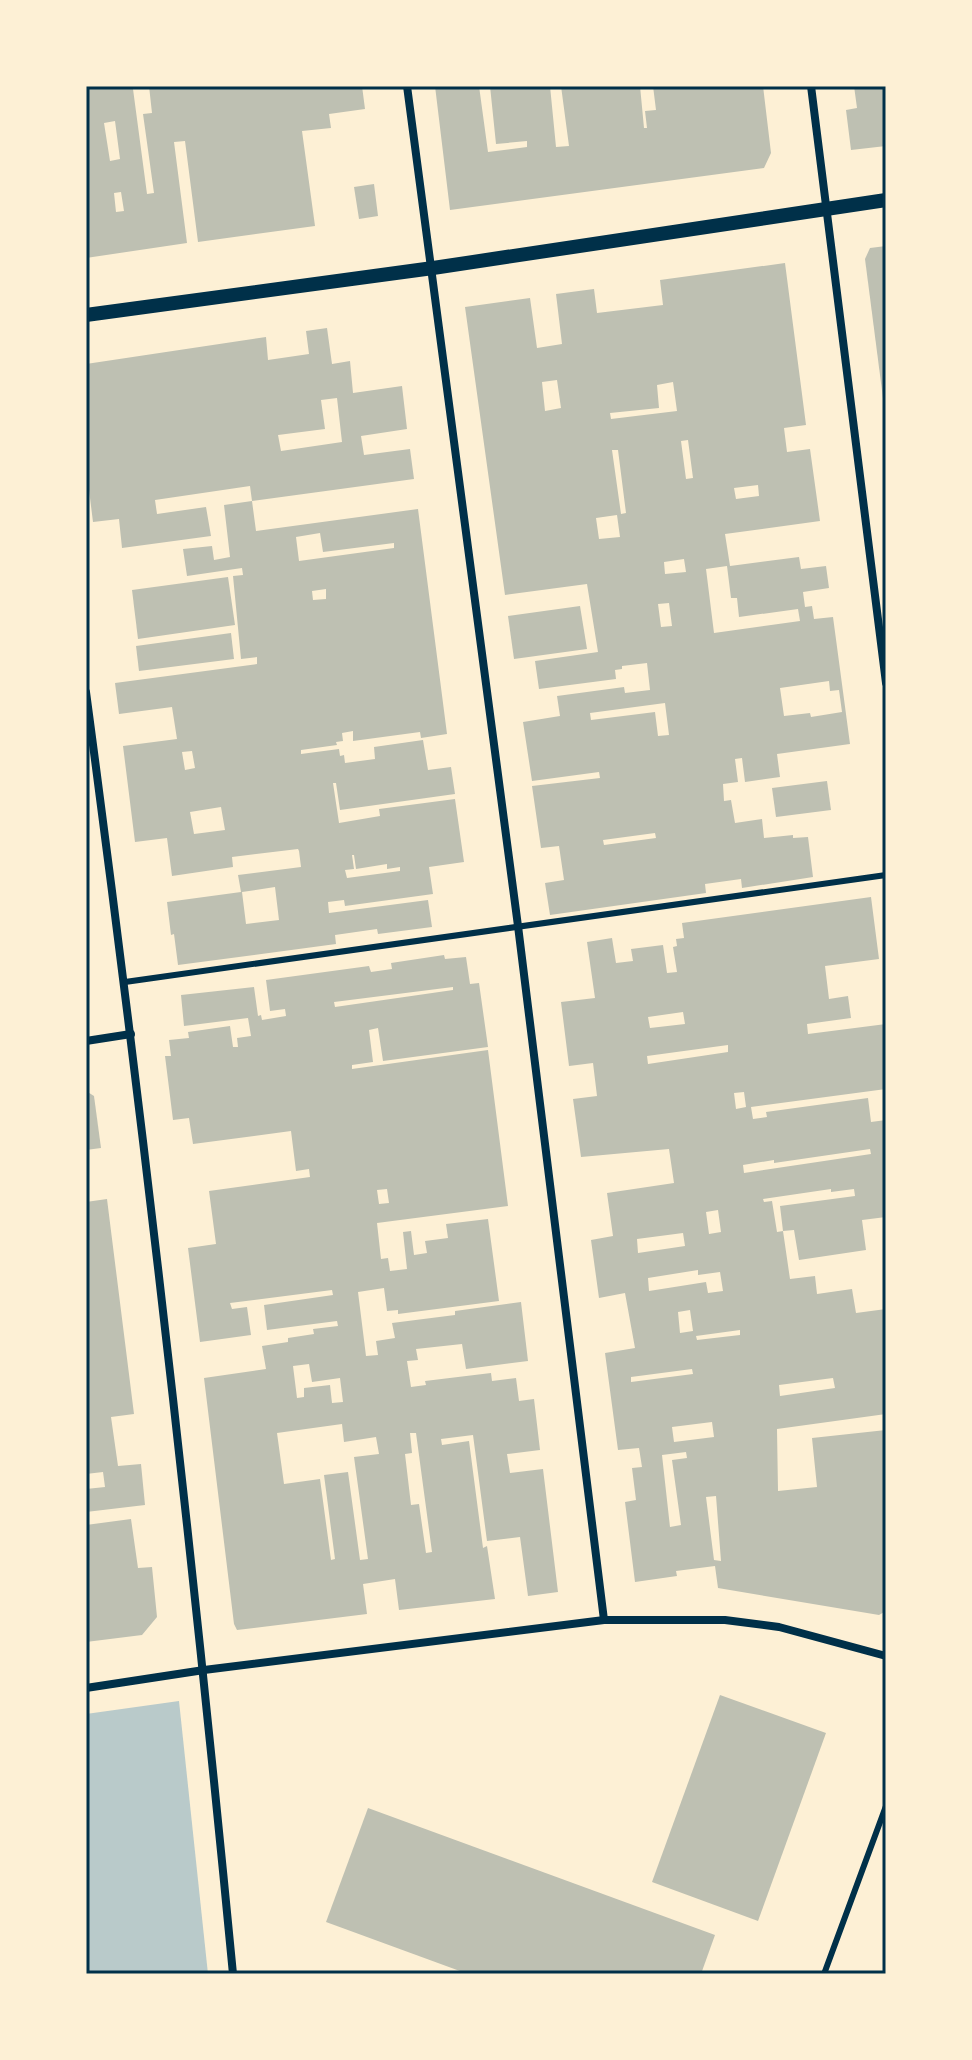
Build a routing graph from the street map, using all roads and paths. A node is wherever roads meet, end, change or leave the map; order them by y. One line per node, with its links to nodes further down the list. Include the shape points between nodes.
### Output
1 (407, 86): 5 (street)
2 (811, 86): 4 (street)
3 (886, 200): 4 (street)
4 (827, 207): 5 (street); 7 (street)
5 (433, 268): 6 (street); 10 (street)
6 (86, 315)
7 (886, 683)
8 (86, 692): 11 (street)
9 (886, 875): 10 (lane)
10 (518, 926): 11 (lane); 14 (street)
11 (125, 982): 12 (street)
12 (131, 1034): 13 (street); 16 (street)
13 (86, 1041)
14 (604, 1620): 15 (street, via 765,1625); 16 (street)
15 (886, 1656)
16 (204, 1670): 17 (street); 19 (street)
17 (86, 1688)
18 (886, 1806): 20 (lane)
19 (233, 1974)
20 (824, 1974)

